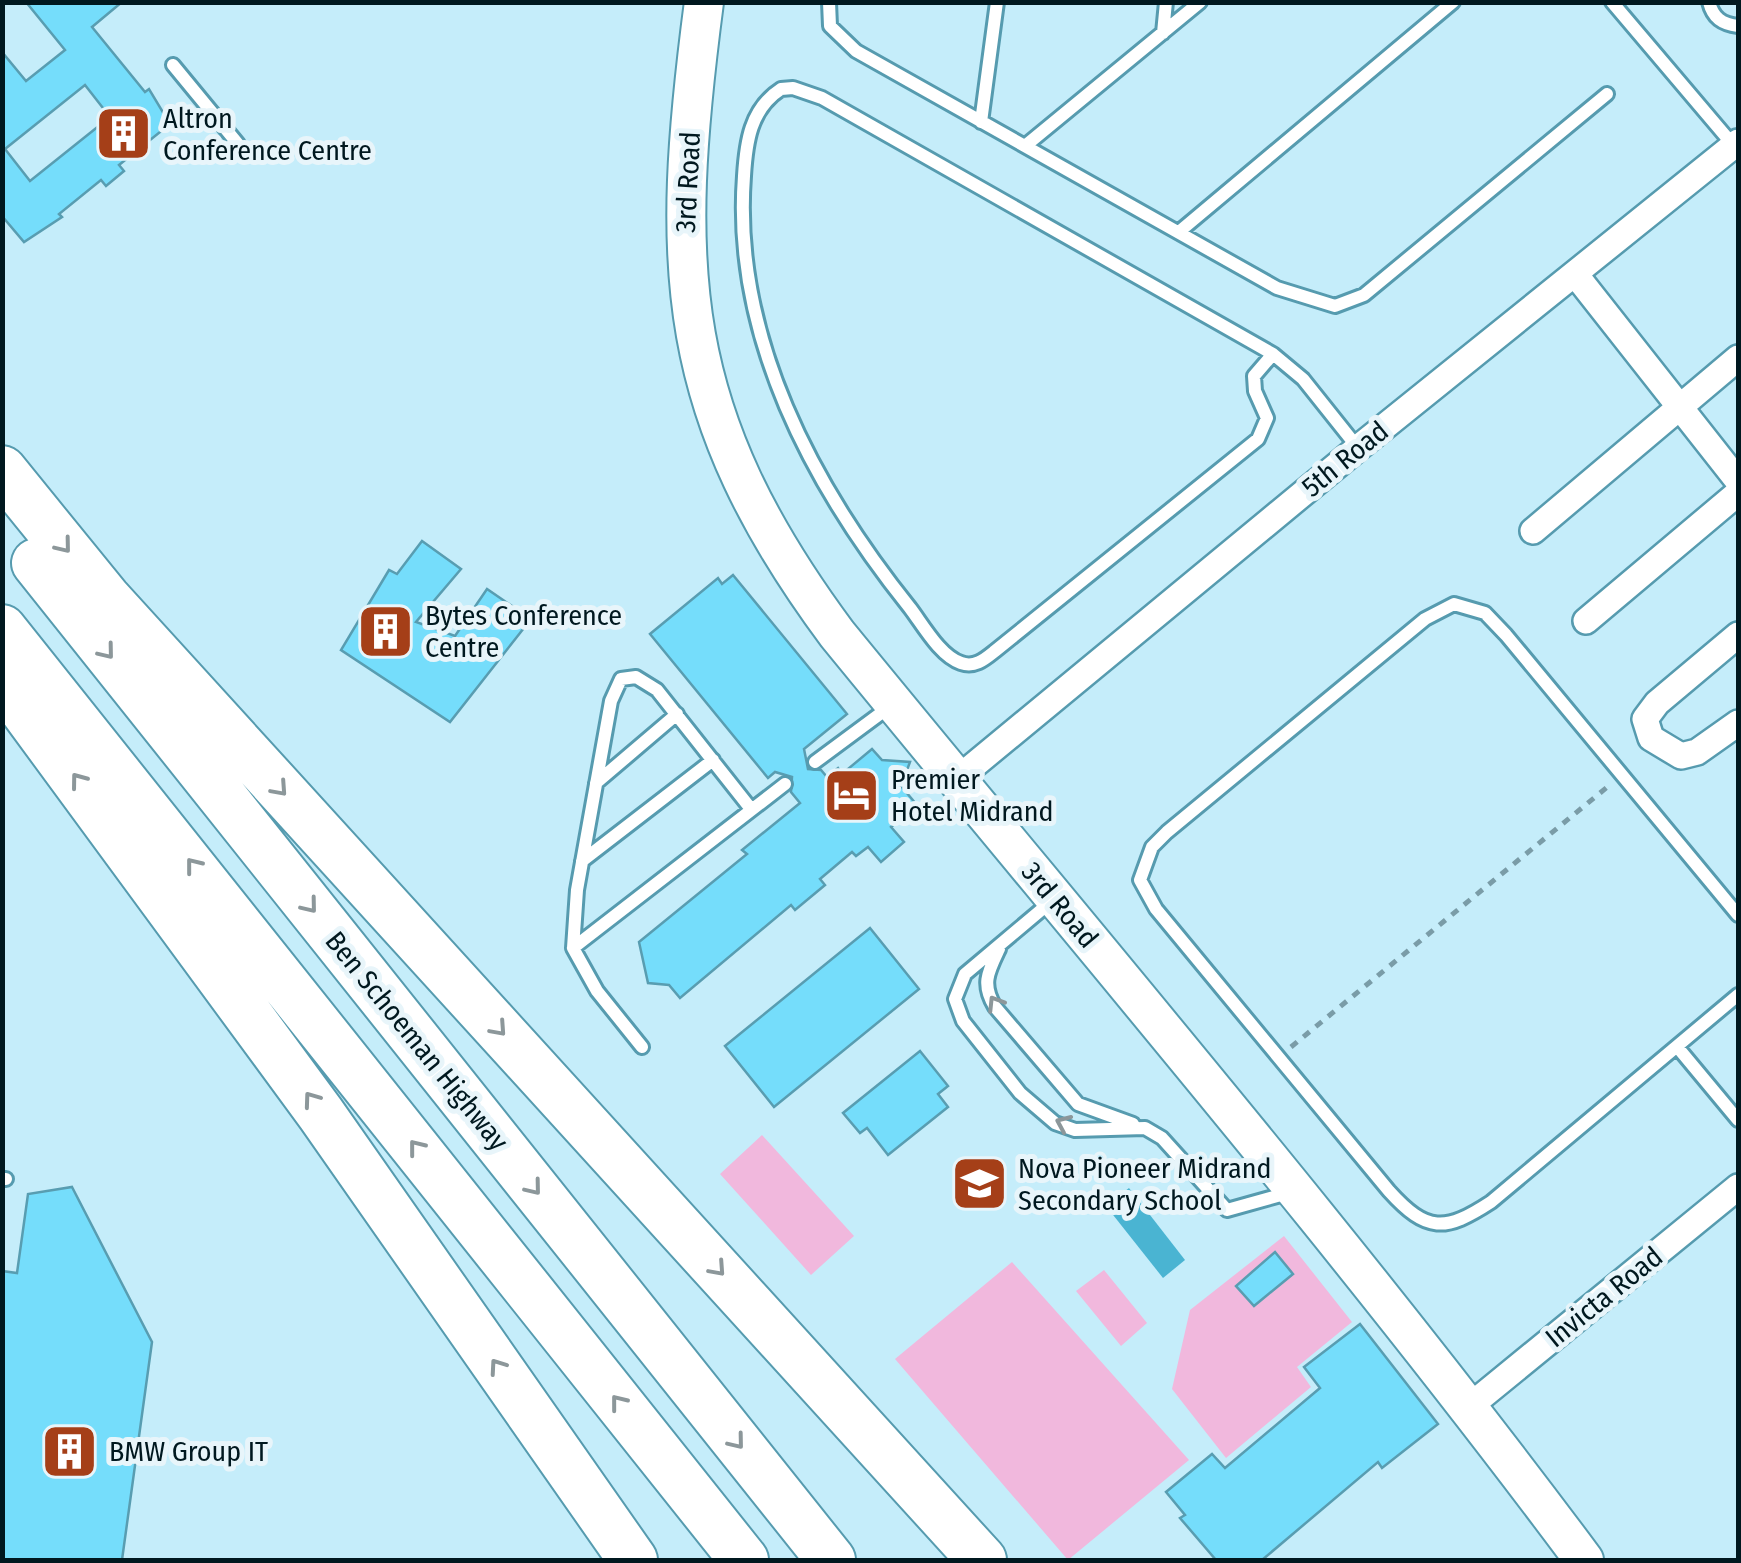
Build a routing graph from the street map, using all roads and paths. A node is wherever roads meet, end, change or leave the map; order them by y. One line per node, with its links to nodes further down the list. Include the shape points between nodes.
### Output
1 (704, 2): 32 (street, 3rd Road, via 686,163 686,280 698,359 760,519 789,570)
2 (829, 2): 13 (lane, via 830,26 844,43)
3 (997, 2): 13 (lane)
4 (1166, 2): 10 (lane)
5 (1200, 2): 10 (lane)
6 (1453, 2): 17 (lane)
7 (1612, 2): 15 (lane)
8 (1708, 2): 9 (lane, via 1712,14)
9 (1738, 26)
10 (1163, 33): 16 (lane)
11 (172, 65): 14 (lane)
12 (1608, 94): 17 (lane, via 1347,303 1314,303 1277,288)
13 (981, 122): 16 (lane)
14 (238, 144)
15 (1736, 144): 18 (street, 5th Road)
16 (1025, 146): 17 (lane)
17 (1180, 231)
18 (1575, 274): 21 (street); 22 (street, 5th Road)
19 (1273, 354): 19 (lane, via 822,98 781,89 752,123 742,202 747,264 784,408 818,477 882,573 947,655 963,664 979,664 995,652 1258,439 1267,418 1254,376); 22 (lane)
20 (1738, 358): 21 (street)
21 (1679, 406): 24 (street); 27 (street)
22 (1358, 448): 38 (street, 5th Road)
23 (2, 470): 55 (highway, one-way to 55, via 106,598)
24 (1738, 480)
25 (1738, 493): 28 (street)
26 (2, 521): 60 (highway, Ben Schoeman Highway, one-way to 60)
27 (1534, 531)
28 (1586, 621)
29 (2, 628): 59 (highway, one-way to 29)
30 (1738, 635): 34 (street, via 1645,720 1651,738 1681,756)
31 (2, 680): 58 (highway, one-way to 31, via 321,1114)
32 (894, 704): 36 (lane); 38 (street, 3rd Road)
33 (678, 714): 35 (lane); 39 (lane); 39 (lane, via 636,677 622,680 611,701)
34 (1738, 724)
35 (713, 760): 41 (lane); 42 (lane)
36 (814, 762)
37 (1625, 773): 44 (lane); 50 (path); 50 (lane, via 1485,613 1454,604 1425,618 1167,832 1143,864 1140,880 1156,909)
38 (956, 780): 43 (street, 3rd Road)
39 (596, 783): 42 (lane)
40 (785, 784): 41 (lane)
41 (750, 810): 46 (lane)
42 (582, 861): 46 (lane)
43 (1055, 899): 45 (lane); 54 (street, 3rd Road)
44 (1738, 915)
45 (1002, 942): 52 (lane, one-way to 45, via 1078,1104 995,1007 986,976); 52 (lane, one-way to 45, via 1075,1130 1056,1123 1020,1093 963,1022 956,999 965,974)
46 (573, 948): 48 (lane)
47 (1738, 995): 49 (lane)
48 (642, 1047)
49 (1679, 1049): 50 (lane, via 1491,1202 1452,1224 1436,1225 1399,1202); 51 (lane)
50 (1279, 1056)
51 (1738, 1120)
52 (1145, 1128): 54 (lane, via 1228,1210)
53 (1738, 1187): 56 (street, Invicta Road)
54 (1296, 1190): 56 (street, 3rd Road)
55 (833, 1397): 57 (lane); 61 (highway)
56 (1470, 1406): 62 (street, 3rd Road)
57 (897, 1490)
58 (633, 1560)
59 (744, 1560)
60 (831, 1560)
61 (982, 1560)
62 (1584, 1560)

